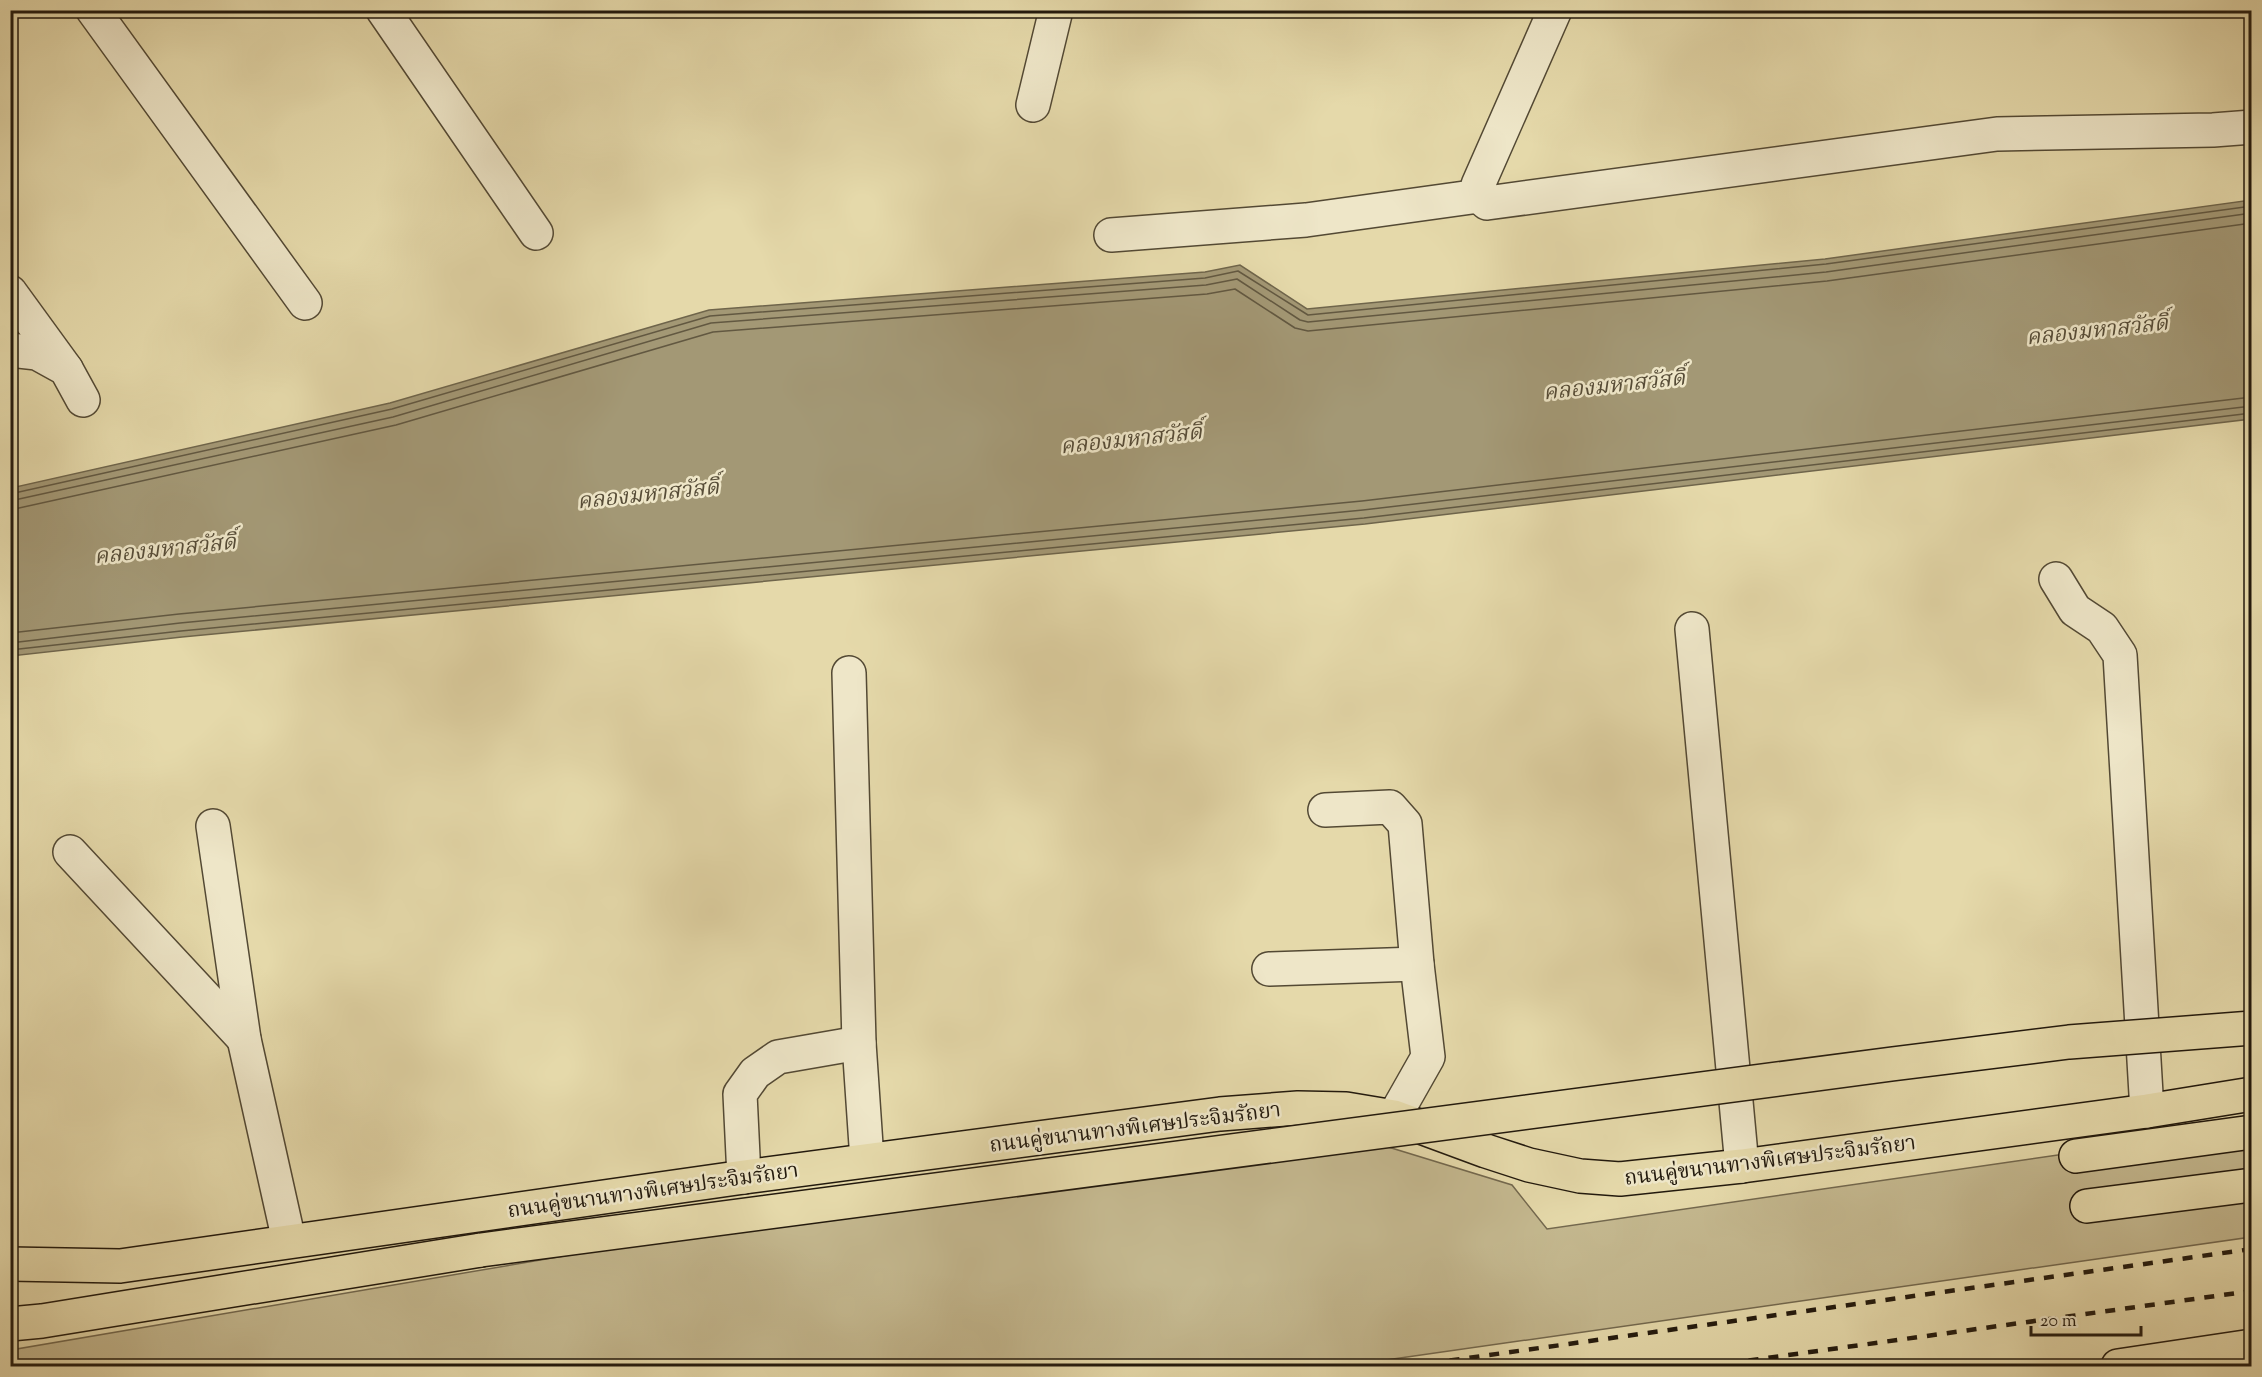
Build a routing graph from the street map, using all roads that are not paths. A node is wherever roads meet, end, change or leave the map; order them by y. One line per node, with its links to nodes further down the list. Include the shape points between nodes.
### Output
1 (93, 10): 11 (street)
2 (382, 10): 8 (street)
3 (1056, 10): 5 (street)
4 (1555, 10): 7 (street, via 1478,185)
5 (1033, 105)
6 (2252, 127): 7 (street, via 1997,134 1488,203)
7 (1479, 196): 9 (street, via 1306,220)
8 (536, 233)
9 (1111, 235)
10 (10, 292): 13 (street)
11 (304, 303)
12 (10, 350): 13 (street, via 37,353)
13 (66, 369): 14 (street)
14 (83, 400)
15 (2056, 579): 27 (street, via 2075,610 2102,628 2120,655)
16 (1692, 629): 32 (street)
17 (849, 673): 25 (street)
18 (1325, 810): 21 (street, via 1390,807 1405,824)
19 (213, 826): 24 (street)
20 (70, 852): 24 (street)
21 (1417, 964): 22 (street); 28 (street, via 1428,1057)
22 (1269, 969)
23 (2252, 1028): 38 (main road, bridge, via 2069,1042 1892,1064 481,1250)
24 (243, 1039): 36 (street)
25 (859, 1043): 31 (street); 33 (street, via 778,1057 755,1073 740,1094)
26 (2252, 1094): 27 (main road, ถนนคู่ขนานทางพิเศษประจิมรัถยา)
27 (2147, 1111): 32 (main road, ถนนคู่ขนานทางพิเศษประจิมรัถยา)
28 (1394, 1117): 31 (main road, ถนนคู่ขนานทางพิเศษประจิมรัถยา, via 1346,1109 1298,1108 1220,1114); 32 (main road, ถนนคู่ขนานทางพิเศษประจิมรัถยา, via 1529,1165 1581,1176 1620,1179)
29 (2252, 1132): 30 (main road)
30 (2076, 1156)
31 (867, 1160): 33 (main road, ถนนคู่ขนานทางพิเศษประจิมรัถยา)
32 (1743, 1166)
33 (744, 1177): 36 (main road, ถนนคู่ขนานทางพิเศษประจิมรัถยา)
34 (2252, 1185): 35 (main road)
35 (2087, 1206)
36 (289, 1241): 37 (main road, ถนนคู่ขนานทางพิเศษประจิมรัถยา, via 120,1266)
37 (10, 1264)
38 (10, 1324)
39 (2252, 1346): 40 (main road)
40 (2118, 1366)

